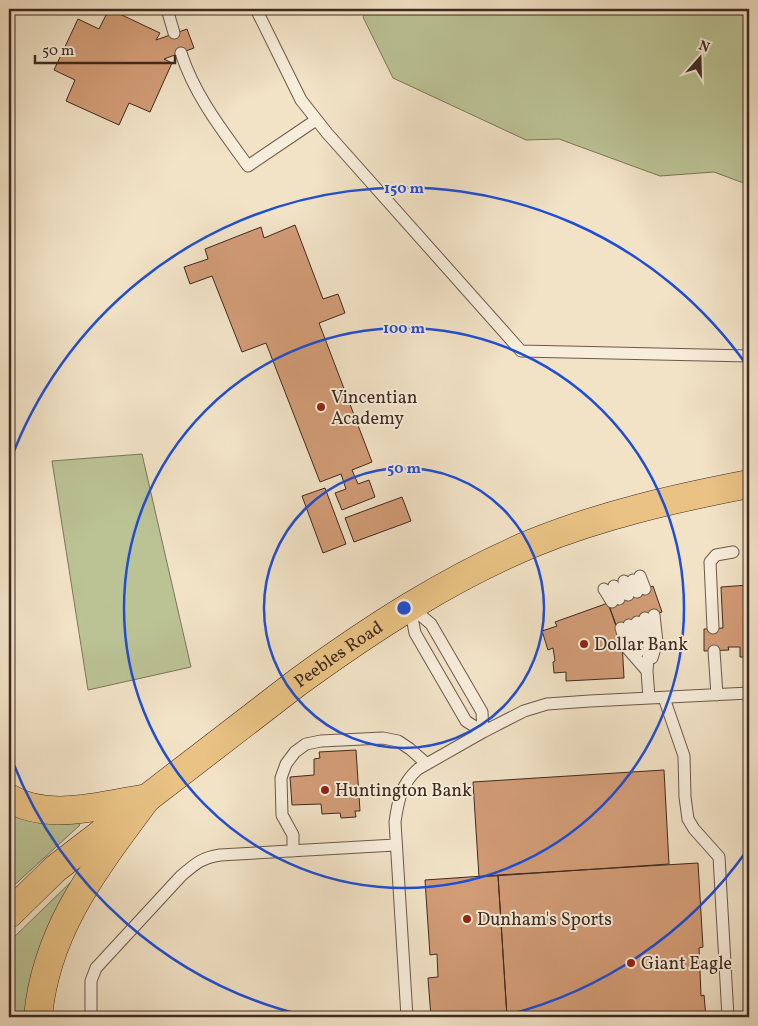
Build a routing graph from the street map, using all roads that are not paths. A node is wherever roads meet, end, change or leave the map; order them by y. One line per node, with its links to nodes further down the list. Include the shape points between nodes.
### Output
1 (167, 9): 3 (lane)
2 (256, 9): 5 (lane, via 301,100)
3 (174, 33)
4 (181, 53): 5 (lane, via 202,103 248,166)
5 (316, 120): 6 (lane, via 521,351)
6 (749, 356)
7 (749, 484): 11 (main road, Peebles Road, via 664,502 564,532 501,558)
8 (733, 552): 13 (lane, via 716,555 710,562)
9 (623, 582): 10 (lane); 10 (lane); 10 (lane)
10 (628, 595)
11 (410, 607): 20 (lane, via 415,634 466,721); 20 (lane, via 431,624 482,712); 23 (main road, Peebles Road, via 319,667)
12 (637, 622): 15 (lane); 15 (lane, via 657,642); 15 (lane, via 627,648)
13 (713, 628)
14 (714, 651): 17 (lane)
15 (648, 671): 18 (lane)
16 (749, 694): 17 (lane)
17 (717, 695): 19 (lane)
18 (649, 698): 19 (lane); 20 (lane, via 547,704 524,711)
19 (664, 698): 30 (lane, via 684,756 688,819 719,857)
20 (483, 732): 21 (lane)
21 (427, 764): 24 (lane, via 410,776 401,791 395,822); 25 (lane, via 398,741 383,738 306,744 286,764 281,778 282,815 293,835)
22 (9, 798): 23 (main road, via 52,811)
23 (147, 798): 26 (main road, Peebles Road, via 56,870); 27 (main road, via 95,868 71,908 50,956)
24 (396, 845): 25 (lane); 29 (lane)
25 (293, 851): 28 (lane, via 220,855 194,864 96,968 91,981)
26 (9, 914)
27 (38, 1017)
28 (91, 1017)
29 (406, 1017)
30 (728, 1017)

